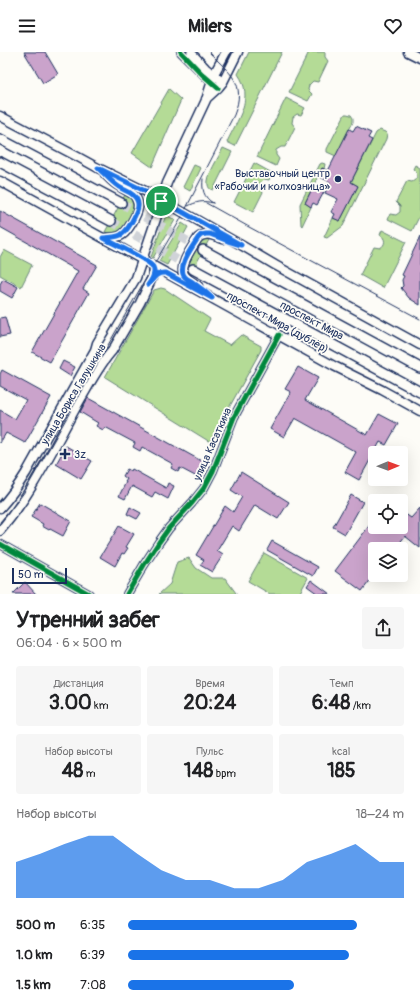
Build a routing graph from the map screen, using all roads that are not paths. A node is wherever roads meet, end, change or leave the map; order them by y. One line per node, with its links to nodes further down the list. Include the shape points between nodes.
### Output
1 (182, 52): 8 (street)
2 (191, 52): 7 (street)
3 (226, 52): 7 (main road)
4 (238, 52): 9 (main road)
5 (408, 52): 6 (main road)
6 (420, 58)
7 (214, 74): 8 (main road); 9 (street)
8 (211, 82): 9 (street); 10 (main road)
9 (220, 85): 10 (main road)
10 (206, 100): 16 (main road, улица Бориса Галушкина)
11 (0, 116): 14 (main road)
12 (0, 139): 17 (main road)
13 (0, 162): 18 (main road)
14 (98, 168): 16 (main road); 19 (main road, via 132,194 138,206 127,230 121,236)
15 (0, 181): 19 (main road)
16 (161, 201): 20 (main road); 22 (main road, улица Бориса Галушкина)
17 (121, 203)
18 (111, 221)
19 (103, 238): 22 (main road)
20 (241, 245): 27 (main road, via 210,234 201,235 184,262 182,270 185,277); 29 (main road)
21 (203, 250): 30 (main road, проспект Мира)
22 (144, 255): 23 (main road); 33 (main road, улица Бориса Галушкина, via 136,278 97,343 30,466)
23 (151, 264): 25 (main road, проспект Мира (дублёр)); 26 (main road, улица Бориса Галушкина, via 154,274)
24 (193, 269): 31 (main road, проспект Мира)
25 (166, 273): 26 (main road, via 156,274); 27 (main road, проспект Мира (дублёр))
26 (148, 285): 34 (main road, улица Бориса Галушкина, via 140,303 92,380 37,478)
27 (212, 298): 28 (main road, проспект Мира (дублёр))
28 (279, 335): 32 (main road, проспект Мира (дублёр)); 37 (street, улица Касаткина, via 234,417 204,488 169,528)
29 (420, 345)
30 (420, 368)
31 (420, 392)
32 (420, 412)
33 (0, 508)
34 (0, 531)
35 (0, 544): 36 (street)
36 (89, 594)
37 (127, 594)

